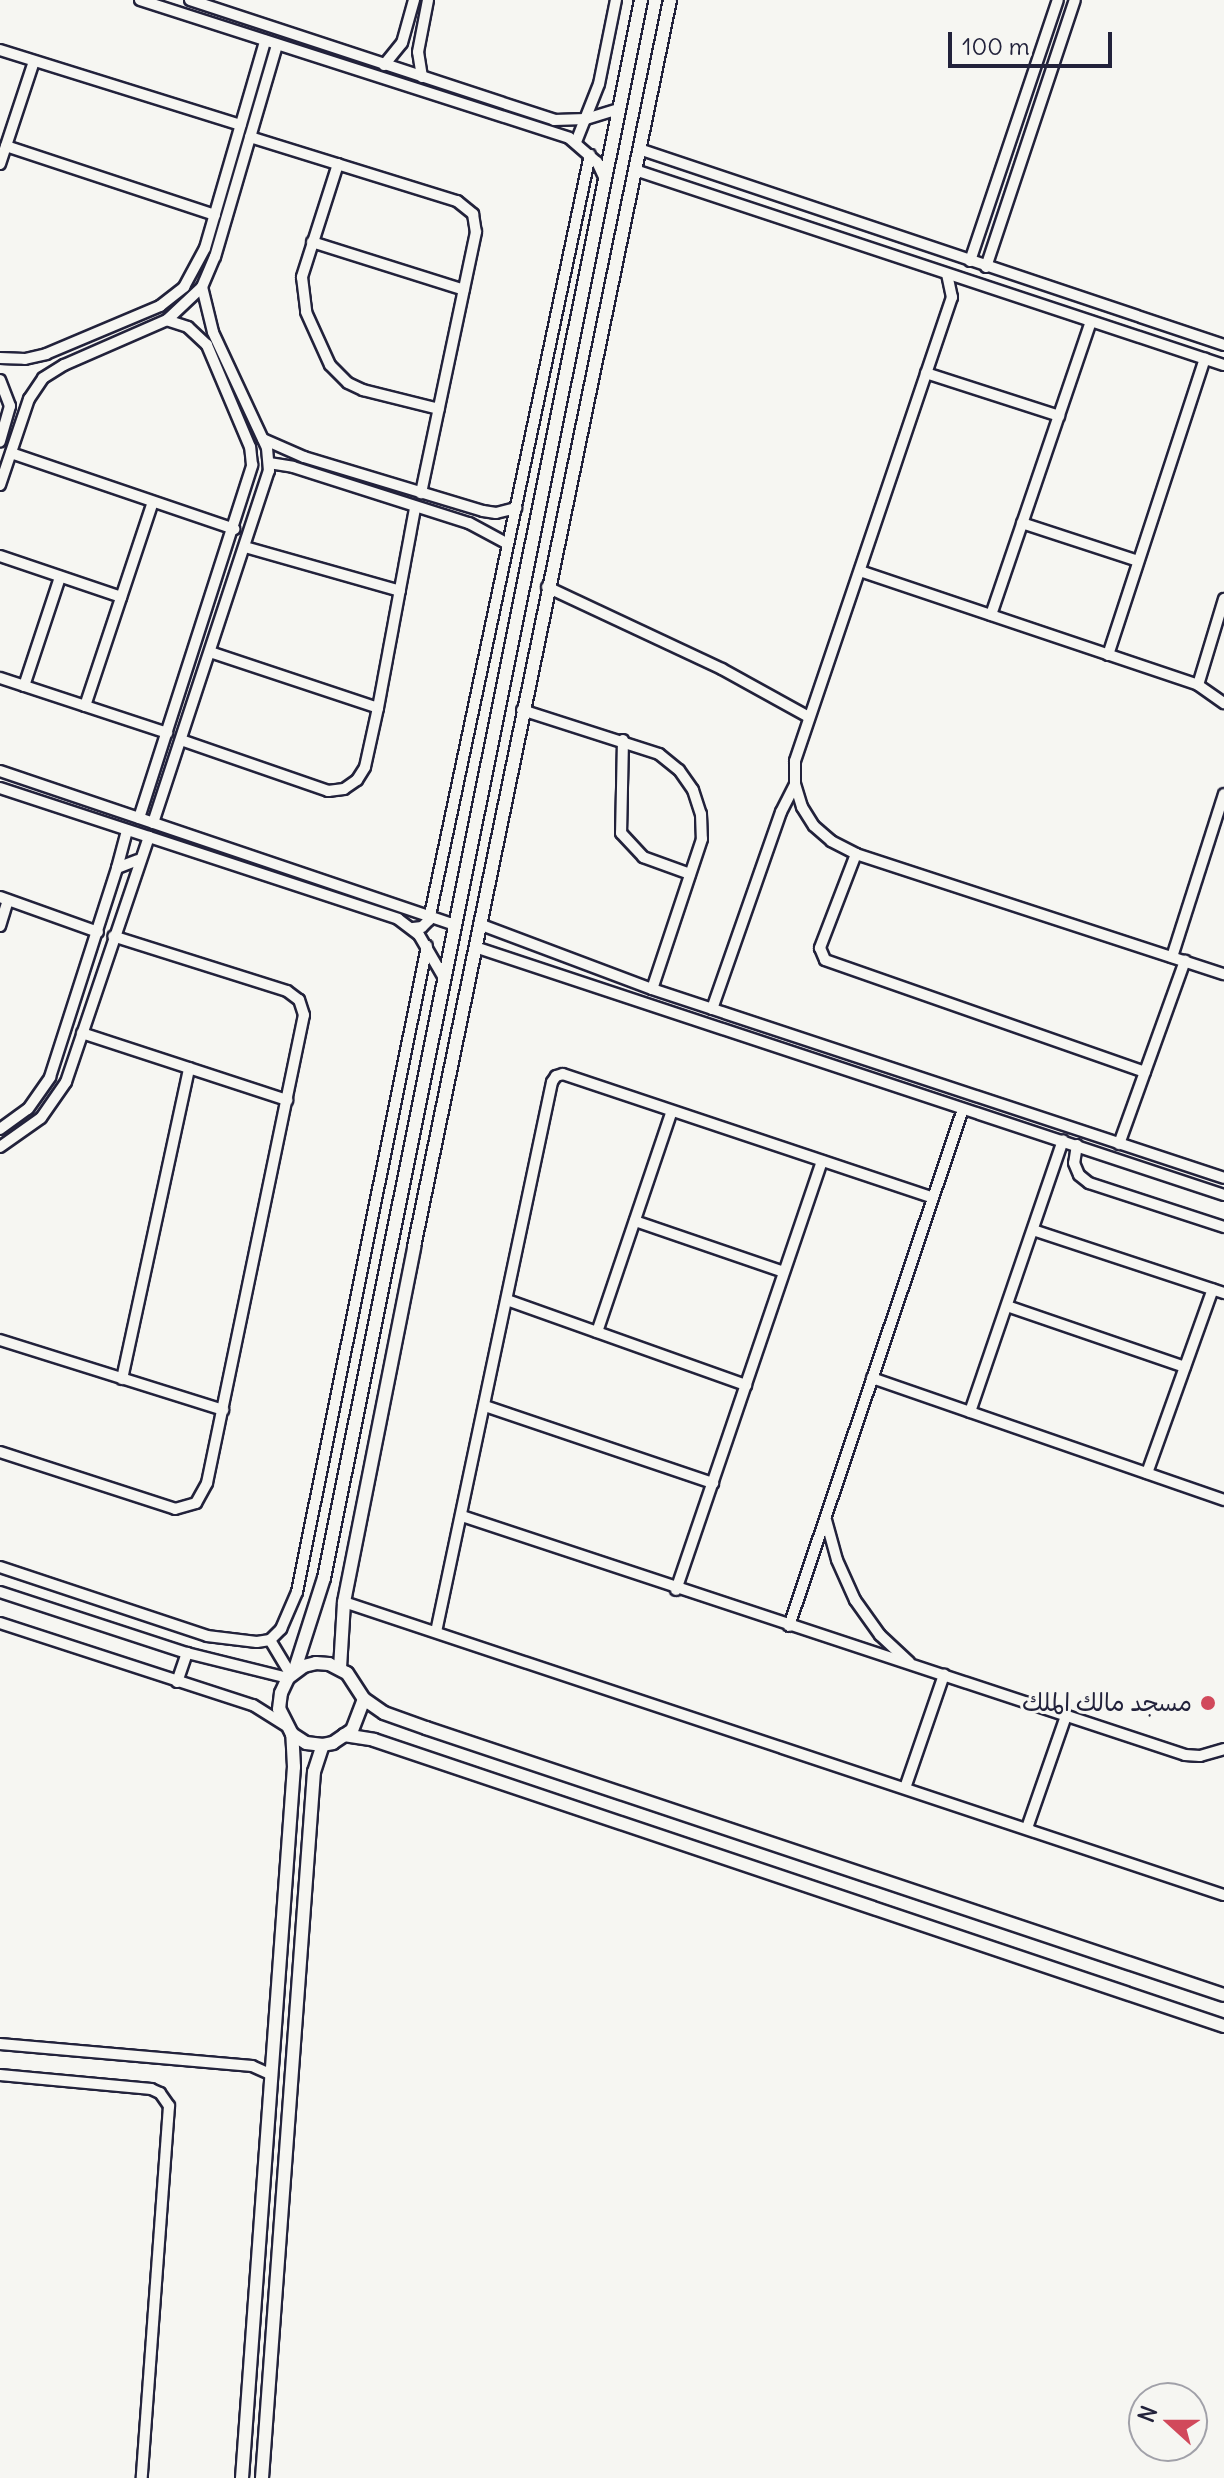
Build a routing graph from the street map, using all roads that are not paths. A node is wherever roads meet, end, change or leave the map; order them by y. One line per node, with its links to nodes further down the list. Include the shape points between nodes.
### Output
1 (140, 0): 12 (street)
2 (190, 0): 16 (street)
3 (414, 0): 10 (street)
4 (428, 0): 11 (street)
5 (616, 0): 21 (street, via 599,84)
6 (641, 0): 20 (street)
7 (670, 0): 26 (street)
8 (1058, 0): 18 (street)
9 (1075, 0): 19 (street)
10 (408, 29): 11 (street); 16 (street)
11 (421, 33): 17 (street)
12 (265, 41): 13 (street); 22 (street)
13 (277, 45): 23 (street); 24 (street)
14 (0, 50): 15 (street)
15 (34, 61): 22 (street); 25 (street)
16 (384, 65): 17 (street)
17 (422, 77): 21 (street, via 554,120)
18 (1031, 80): 19 (street); 36 (street)
19 (1047, 86): 37 (street)
20 (618, 109): 21 (street); 31 (street)
21 (586, 119): 24 (street)
22 (241, 125): 32 (street)
23 (250, 137): 29 (street); 40 (street)
24 (576, 142): 27 (street)
25 (6, 146): 28 (street); 32 (street)
26 (639, 149): 30 (street); 33 (street)
27 (590, 155): 31 (street); 62 (street)
28 (0, 164)
29 (338, 164): 34 (street); 41 (street, via 466,206 476,226)
30 (635, 170): 35 (street); 74 (street)
31 (605, 179): 77 (street)
32 (215, 215): 46 (street, via 193,275 160,306 46,354)
33 (885, 233): 35 (street); 36 (street)
34 (312, 242): 41 (street); 51 (street, via 301,295 335,372 363,390)
35 (879, 250): 38 (street)
36 (970, 261): 37 (street)
37 (986, 267): 45 (street)
38 (947, 274): 39 (street); 42 (street)
39 (970, 282): 42 (street); 44 (street)
40 (202, 287): 43 (street); 53 (street, via 208,322)
41 (464, 290): 51 (street)
42 (952, 297): 49 (street)
43 (167, 320): 55 (street, via 43,378 29,399); 66 (street, via 188,327 207,345 250,447 251,475)
44 (1091, 322): 47 (street); 52 (street)
45 (1224, 345)
46 (0, 358)
47 (1205, 358): 48 (street); 71 (street)
48 (1224, 365)
49 (926, 373): 52 (street); 72 (street)
50 (0, 380): 54 (street, via 10,406)
51 (439, 409): 60 (street)
52 (1059, 416): 65 (street)
53 (262, 439): 56 (street); 57 (street)
54 (0, 442)
55 (11, 453): 59 (street); 61 (street)
56 (269, 463): 58 (street); 69 (street)
57 (346, 470): 58 (street); 60 (street)
58 (341, 483): 63 (street)
59 (0, 485)
60 (421, 493): 64 (street)
61 (153, 502): 66 (street); 76 (street)
62 (516, 508): 64 (street); 68 (street)
63 (415, 509): 67 (street); 75 (street)
64 (490, 513): 67 (street)
65 (1022, 523): 71 (street); 80 (street)
66 (234, 529): 91 (street)
67 (485, 529): 68 (street)
68 (508, 544): 111 (street)
69 (245, 547): 75 (street); 81 (street)
70 (0, 556): 73 (street)
71 (1138, 561): 82 (street)
72 (860, 571): 80 (street); 90 (street)
73 (60, 577): 76 (street); 85 (street)
74 (547, 587): 79 (street); 90 (street, via 722,669)
75 (400, 591): 88 (street)
76 (121, 597): 87 (street)
77 (519, 599): 79 (street); 112 (street)
78 (1224, 599): 84 (street)
79 (543, 606): 89 (street)
80 (991, 615): 82 (street)
81 (210, 652): 88 (street); 92 (street)
82 (1108, 655): 84 (street)
83 (0, 678): 85 (street)
84 (1198, 685): 86 (street)
85 (24, 686): 87 (street)
86 (1224, 703)
87 (85, 706): 91 (street)
88 (378, 708): 92 (street, via 362,774 336,790)
89 (522, 710): 93 (street); 113 (street)
90 (809, 717): 96 (street, via 795,761)
91 (167, 733): 100 (street)
92 (181, 740): 101 (street)
93 (623, 740): 109 (street, via 659,754 693,790 702,839); 109 (street, via 619,822 626,843 643,857)
94 (0, 771): 95 (street)
95 (16, 777): 98 (street); 100 (street)
96 (795, 784): 105 (street, via 814,826); 127 (street)
97 (0, 788): 98 (street)
98 (12, 792): 102 (street)
99 (1224, 794): 121 (street)
100 (139, 818): 101 (street)
101 (153, 823): 104 (street)
102 (127, 830): 103 (street); 107 (street)
103 (149, 837): 106 (street); 108 (street)
104 (247, 854): 108 (street); 111 (street)
105 (856, 854): 121 (street); 130 (street, via 820,948 825,960)
106 (138, 860): 107 (street); 117 (street)
107 (117, 868): 116 (street)
108 (242, 868): 115 (street)
109 (690, 874): 126 (street)
110 (4, 898): 114 (street); 116 (street)
111 (430, 916): 112 (street); 115 (street, via 426,925)
112 (453, 924): 125 (street)
113 (479, 924): 119 (street); 120 (street)
114 (0, 926)
115 (413, 928): 118 (street)
116 (98, 932): 134 (street, via 50,1077 28,1109)
117 (113, 936): 128 (street); 131 (street, via 287,991 299,1000 304,1015)
118 (427, 946): 125 (street); 175 (street, via 297,1592 281,1629)
119 (475, 947): 123 (street); 171 (street)
120 (539, 949): 123 (street); 126 (street)
121 (1172, 957): 122 (street)
122 (1185, 961): 124 (street); 130 (street)
123 (534, 964): 132 (street)
124 (1224, 974)
125 (444, 978): 179 (street, via 324,1578)
126 (652, 989): 127 (street)
127 (712, 1009): 136 (street)
128 (82, 1033): 129 (street); 138 (street, via 66,1082 51,1107)
129 (189, 1068): 131 (street); 157 (street)
130 (1145, 1072): 136 (street)
131 (287, 1100): 160 (street)
132 (963, 1109): 135 (street); 144 (street)
133 (672, 1111): 140 (street); 145 (street); 151 (street, via 563,1074 553,1079)
134 (0, 1129)
135 (1063, 1141): 137 (street); 147 (street)
136 (1119, 1144): 139 (street)
137 (1077, 1145): 141 (street); 146 (street, via 1074,1163 1089,1183)
138 (0, 1147)
139 (1163, 1158): 141 (street); 142 (street)
140 (822, 1161): 144 (street); 148 (street)
141 (1158, 1173): 143 (street)
142 (1224, 1178)
143 (1224, 1195)
144 (933, 1198): 156 (street)
145 (635, 1221): 148 (street); 153 (street)
146 (1224, 1227)
147 (1033, 1230): 149 (street); 152 (street)
148 (784, 1272): 158 (street)
149 (1213, 1289): 150 (street); 155 (street)
150 (1224, 1293)
151 (507, 1300): 153 (street); 159 (street)
152 (1007, 1306): 155 (street); 161 (street)
153 (597, 1332): 158 (street)
154 (0, 1340): 157 (street)
155 (1185, 1367): 163 (street)
156 (872, 1378): 161 (street); 167 (street)
157 (122, 1379): 160 (street)
158 (746, 1385): 164 (street)
159 (485, 1406): 164 (street); 166 (street)
160 (223, 1410): 162 (street, via 205,1491 182,1509)
161 (970, 1412): 163 (street)
162 (0, 1452)
163 (1147, 1473): 165 (street)
164 (713, 1483): 169 (street)
165 (1224, 1500)
166 (462, 1516): 169 (street); 174 (street)
167 (825, 1518): 173 (street); 177 (street, via 855,1600)
168 (0, 1567): 175 (street, via 207,1636)
169 (676, 1590): 173 (street)
170 (0, 1592): 176 (street)
171 (344, 1602): 174 (street); 178 (street)
172 (0, 1623): 181 (street)
173 (789, 1626): 177 (street)
174 (436, 1632): 188 (street)
175 (270, 1640): 179 (street)
176 (187, 1653): 179 (street); 181 (street)
177 (911, 1665): 180 (street)
178 (340, 1668): 179 (street, via 316,1663); 182 (street)
179 (291, 1675): 184 (street, via 279,1701)
180 (944, 1675): 183 (street); 188 (street)
181 (177, 1682): 184 (street, via 253,1705)
182 (364, 1699): 185 (street, via 359,1718); 193 (street, via 384,1713 440,1733)
183 (1066, 1716): 187 (street, via 1185,1755); 191 (street)
184 (288, 1729): 186 (street, via 306,1743); 189 (street, via 295,1756)
185 (344, 1735): 186 (street); 194 (street, via 388,1745)
186 (323, 1745): 190 (street, via 314,1772)
187 (1224, 1749)
188 (905, 1788): 191 (street)
189 (289, 1823): 190 (street); 197 (street)
190 (310, 1823): 199 (street)
191 (1027, 1828): 192 (street)
192 (1224, 1895)
193 (1224, 1995)
194 (1224, 2026)
195 (0, 2044): 197 (street, via 252,2066)
196 (0, 2075): 200 (street, via 151,2089 169,2106)
197 (272, 2075): 198 (street)
198 (257, 2271): 199 (street); 201 (street)
199 (278, 2273): 202 (street)
200 (142, 2478)
201 (242, 2478)
202 (262, 2478)

